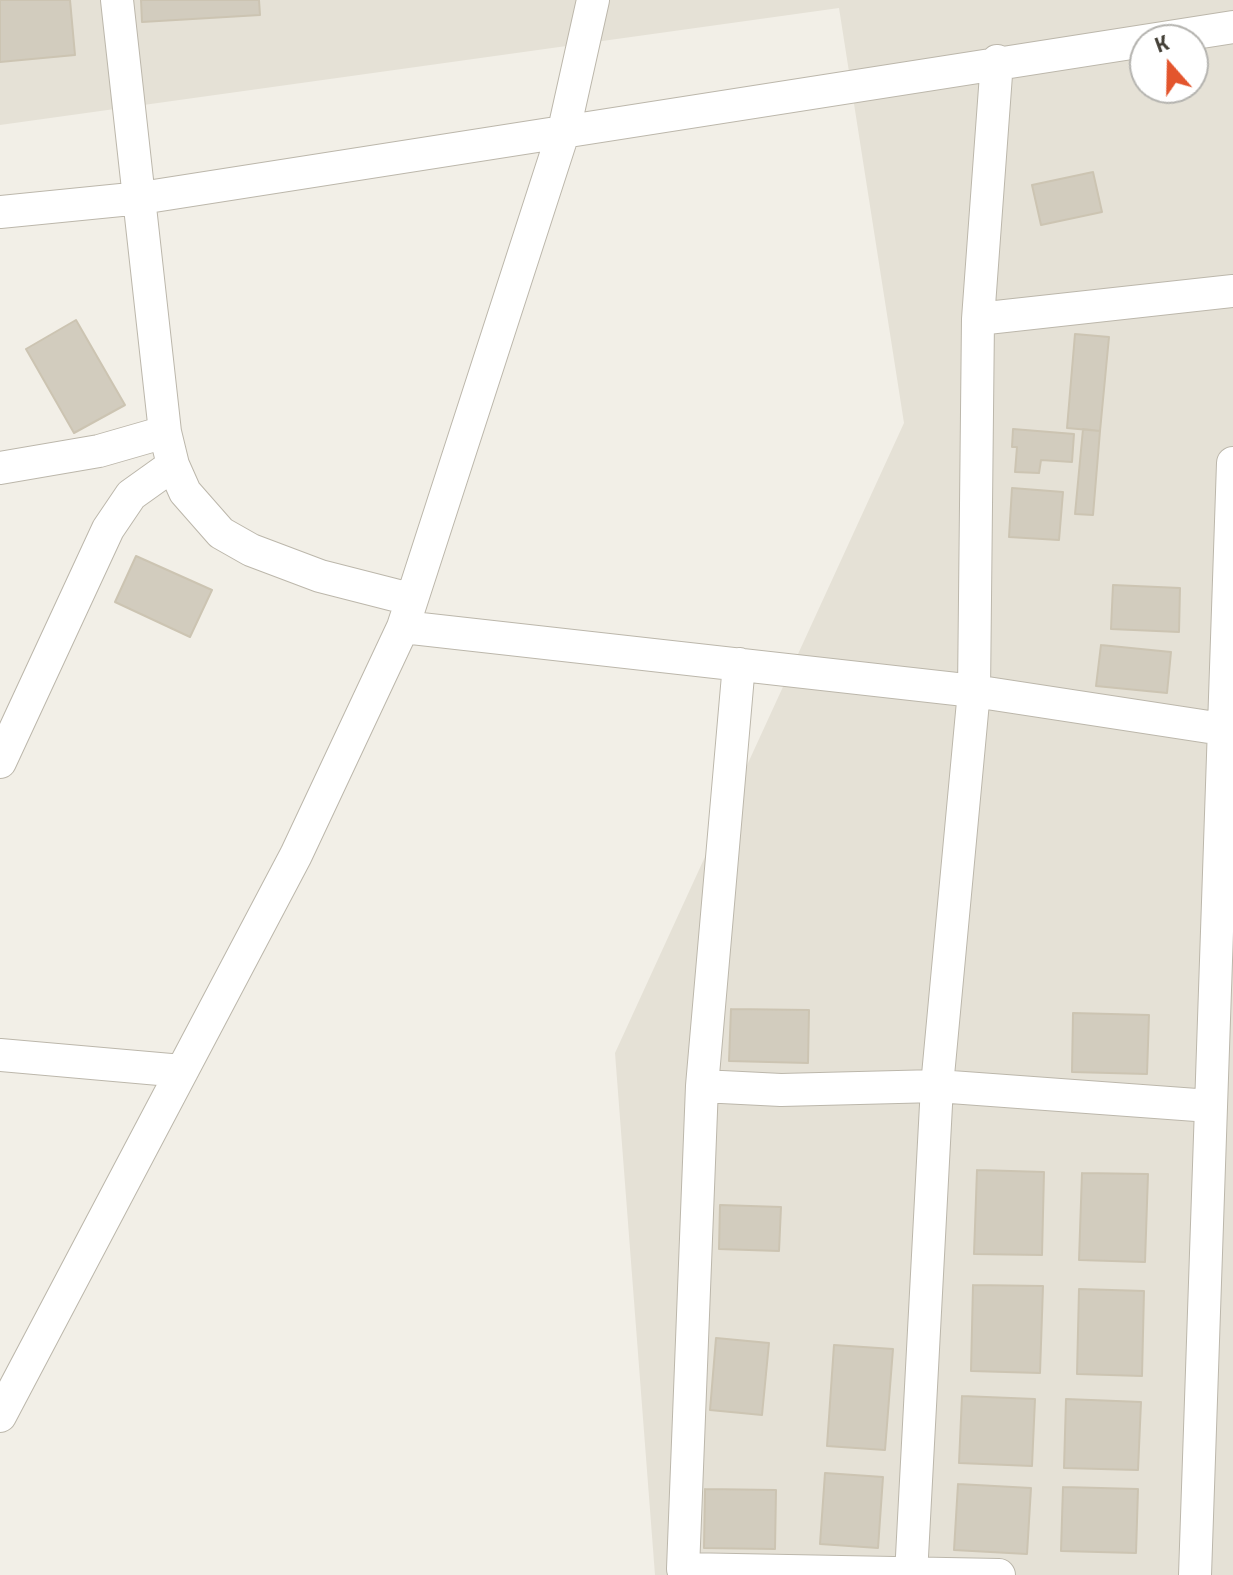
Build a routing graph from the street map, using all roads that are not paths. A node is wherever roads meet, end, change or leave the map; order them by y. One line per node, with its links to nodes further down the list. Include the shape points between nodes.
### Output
1 (117, 0): 6 (street)
2 (593, 0): 5 (street)
3 (1233, 27): 4 (street)
4 (997, 61): 5 (street); 9 (street)
5 (564, 130): 6 (street); 15 (street)
6 (141, 198): 7 (street); 10 (street)
7 (0, 212)
8 (1233, 291): 9 (street)
9 (978, 319): 17 (street)
10 (165, 432): 12 (street); 13 (street, via 99,451)
11 (1233, 463): 14 (street)
12 (173, 465): 15 (street, via 201,514 221,533); 19 (street, via 143,483 113,520)
13 (0, 468)
14 (1231, 536): 18 (street)
15 (406, 613): 16 (street); 22 (street, via 296,855)
16 (739, 664): 17 (street); 23 (street)
17 (974, 691): 18 (street); 24 (street)
18 (1222, 729): 20 (street)
19 (0, 762)
20 (1226, 831): 25 (street)
21 (0, 1055): 22 (street)
22 (182, 1071): 27 (street)
23 (702, 1086): 24 (street); 28 (street, via 683,1569)
24 (937, 1086): 25 (street); 28 (street)
25 (1210, 1106): 26 (street)
26 (1220, 1233): 30 (street)
27 (0, 1416)
28 (911, 1574): 29 (street)
29 (999, 1575)
30 (1195, 1575)

